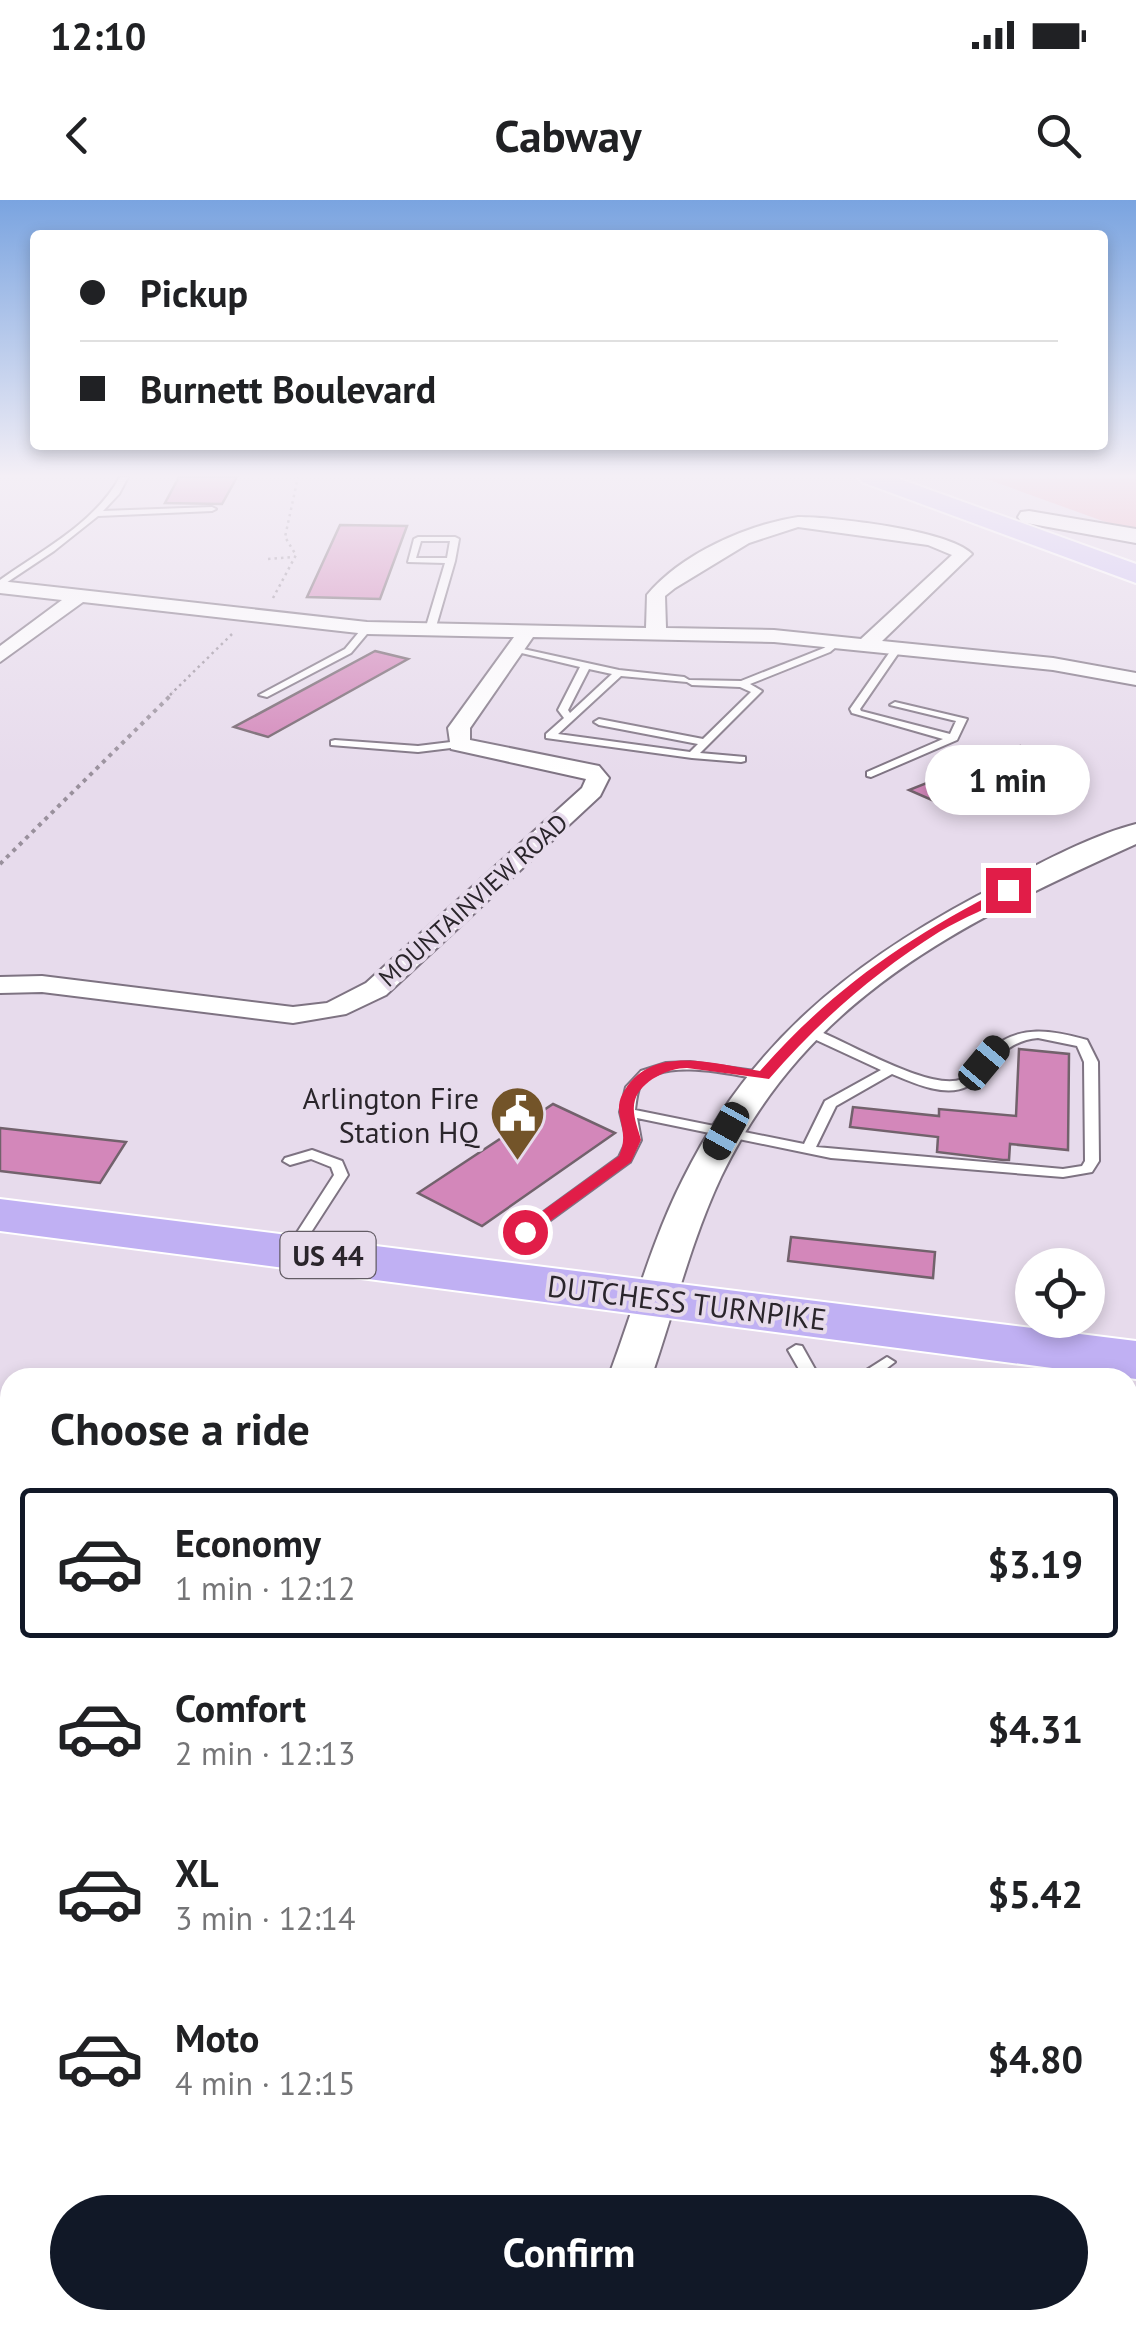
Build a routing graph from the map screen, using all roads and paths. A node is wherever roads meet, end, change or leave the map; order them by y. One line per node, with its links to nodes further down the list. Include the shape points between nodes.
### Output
1 (284, 576): 7 (path)
2 (446, 576): 9 (lane)
3 (679, 576): 10 (street, via 656,596)
4 (939, 576): 13 (street)
5 (0, 586): 6 (street)
6 (80, 596): 7 (street); 15 (street)
7 (259, 618): 8 (street); 32 (path, via 228,636)
8 (367, 628): 9 (street); 20 (lane, via 348,650)
9 (430, 630): 11 (street)
10 (656, 634): 11 (street); 12 (street)
11 (520, 641): 16 (lane); 27 (street, via 459,728)
12 (836, 642): 13 (street); 19 (lane)
13 (866, 645): 14 (street)
14 (897, 648): 18 (street); 24 (lane, via 854,708 857,713)
15 (0, 656)
16 (586, 666): 17 (lane); 22 (lane, via 563,710)
17 (618, 672): 19 (lane); 22 (lane)
18 (1136, 679)
19 (742, 684): 25 (lane, via 757,691)
20 (264, 694)
21 (895, 705): 24 (lane, via 962,719)
22 (569, 719): 28 (lane, via 550,736)
23 (599, 722): 25 (lane)
24 (953, 738): 30 (lane)
25 (704, 742): 28 (lane)
26 (335, 744): 27 (lane)
27 (459, 744): 33 (street, MOUNTAINVIEW ROAD, via 581,768 598,778 556,827 358,1001 294,1015 42,984)
28 (692, 754): 29 (lane)
29 (742, 759)
30 (870, 774)
31 (1133, 838): 34 (street, via 938,927 871,971)
32 (0, 864)
33 (0, 985)
34 (804, 1029): 35 (lane); 36 (street)
35 (894, 1068): 39 (lane, via 830,1104); 39 (lane, via 956,1086 969,1081 1006,1040 1040,1034 1082,1043 1091,1062 1092,1161 1076,1172 1046,1173)
36 (764, 1076): 37 (lane, via 672,1063 637,1083); 38 (street)
37 (627, 1112): 38 (lane); 42 (lane, via 634,1140 618,1167)
38 (726, 1131): 39 (lane); 45 (street, via 692,1201)
39 (808, 1150)
40 (290, 1161): 44 (lane, via 312,1154 337,1164 341,1175)
41 (0, 1215): 44 (highway, DUTCHESS TURNPIKE / US 44)
42 (525, 1232)
43 (0, 1246): 45 (highway, DUTCHESS TURNPIKE / US 44)
44 (292, 1251): 45 (highway, DUTCHESS TURNPIKE / US 44)
45 (644, 1336): 46 (highway, DUTCHESS TURNPIKE / US 44); 47 (highway, DUTCHESS TURNPIKE / US 44)
46 (1136, 1360)
47 (804, 1364): 48 (highway, DUTCHESS TURNPIKE / US 44)
48 (851, 1368)

